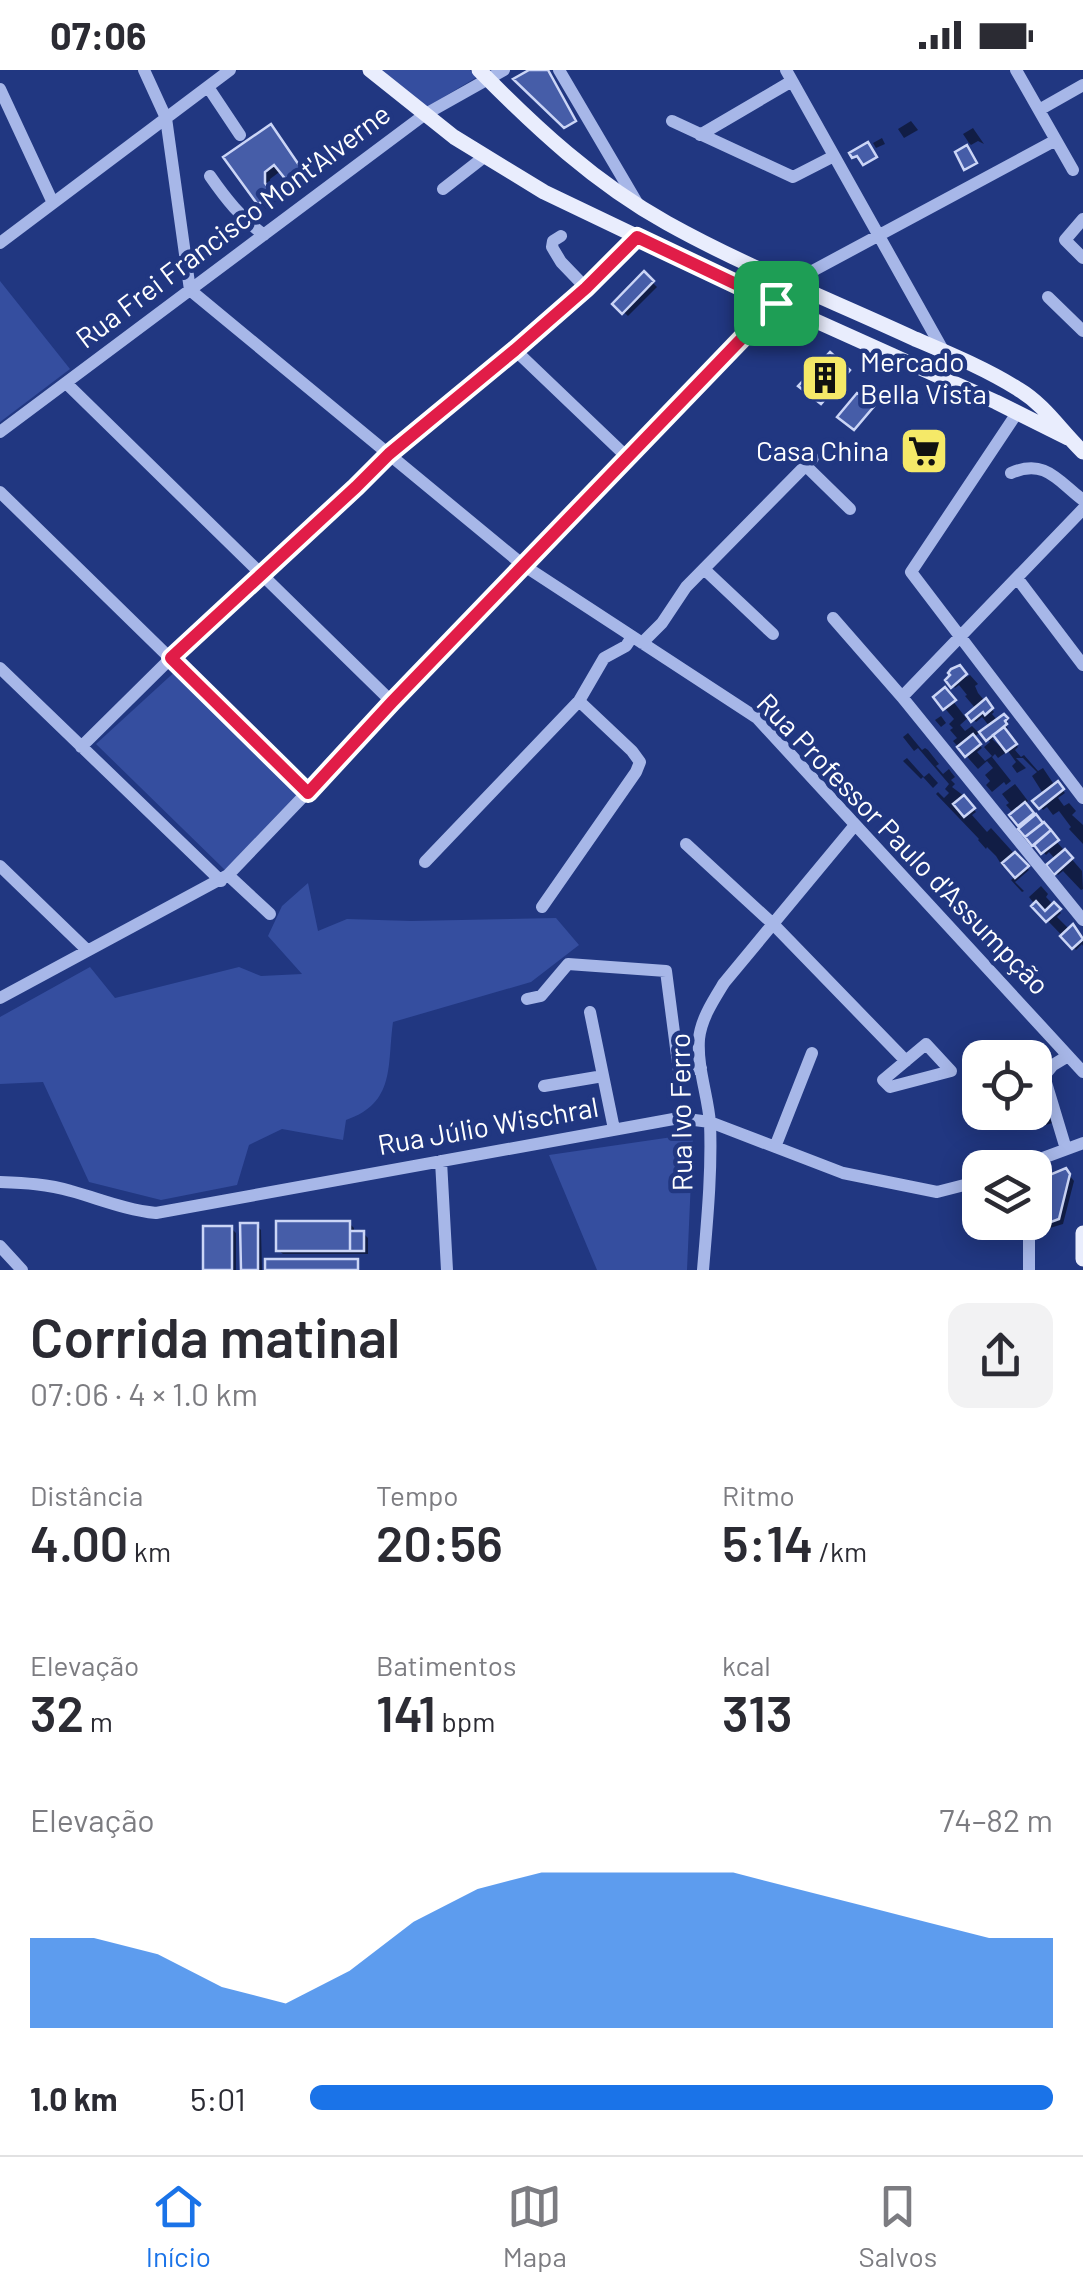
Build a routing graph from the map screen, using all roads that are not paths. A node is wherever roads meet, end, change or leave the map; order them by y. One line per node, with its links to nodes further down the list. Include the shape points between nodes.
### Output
1 (144, 70): 14 (street)
2 (230, 70): 10 (street)
3 (370, 70): 13 (main road)
4 (504, 70): 7 (street, Rua Frei Francisco Mont'Alverne)
5 (559, 70): 19 (street)
6 (1016, 70): 12 (street)
7 (483, 74): 13 (street, Rua Frei Francisco Mont'Alverne); 22 (main road)
8 (789, 76): 17 (street); 20 (street)
9 (1083, 85): 12 (street)
10 (208, 87): 14 (street); 16 (street)
11 (0, 89): 26 (street)
12 (1039, 110): 18 (street)
13 (424, 114): 21 (main road); 29 (street, Rua Frei Francisco Mont'Alverne)
14 (166, 118): 26 (street); 37 (street)
15 (672, 121): 17 (street)
16 (240, 134)
17 (700, 135): 20 (street, via 793,177)
18 (1056, 140): 23 (street); 32 (street)
19 (606, 152): 22 (street); 27 (street)
20 (834, 156): 32 (street)
21 (484, 157): 25 (street); 31 (main road)
22 (585, 169): 27 (main road)
23 (1074, 170)
24 (210, 176): 29 (street, via 245,222)
25 (443, 189)
26 (53, 203): 33 (street)
27 (640, 208): 35 (main road)
28 (1083, 219): 34 (street, via 1064,240)
29 (264, 235): 37 (street, Rua Frei Francisco Mont'Alverne)
30 (561, 236): 36 (street, via 552,247)
31 (637, 237): 36 (street); 39 (main road)
32 (880, 237): 35 (street); 42 (street)
33 (0, 243)
34 (1083, 258)
35 (792, 282): 39 (street); 42 (main road)
36 (586, 288): 41 (street)
37 (190, 290): 43 (street, Rua Frei Francisco Mont'Alverne); 48 (street, Rua Professor Paulo d'Assumpção)
38 (1048, 297): 40 (street)
39 (776, 303): 44 (main road); 49 (street)
40 (1083, 331)
41 (515, 350): 48 (street); 49 (street)
42 (944, 352): 46 (main road, via 1019,389)
43 (66, 383): 45 (street, Rua Frei Francisco Mont'Alverne); 57 (street)
44 (1017, 412): 46 (main road); 61 (street, via 911,572)
45 (0, 432)
46 (1068, 438): 47 (main road)
47 (1083, 452)
48 (389, 454): 55 (street, Rua Professor Paulo d'Assumpção); 57 (street)
49 (628, 458): 55 (street)
50 (1011, 473): 52 (street, via 1043,469)
51 (0, 492): 63 (street)
52 (1083, 500)
53 (850, 509): 56 (street, via 809,462)
54 (1083, 509): 58 (street)
55 (524, 565): 62 (street, Rua Professor Paulo d'Assumpção); 68 (street)
56 (704, 568): 60 (street); 62 (street, via 662,623)
57 (261, 574): 63 (street); 68 (street)
58 (1017, 578): 61 (street); 64 (street)
59 (833, 618): 66 (street)
60 (772, 634)
61 (959, 638): 66 (street); 71 (street)
62 (637, 640): 67 (street, via 604,658); 72 (street, Rua Professor Paulo d'Assumpção, via 757,718)
63 (171, 658): 69 (street); 70 (street)
64 (1083, 664)
65 (0, 668): 69 (street)
66 (902, 697): 79 (street)
67 (579, 701): 74 (street); 77 (street, via 640,762)
68 (392, 702): 70 (street)
69 (82, 746): 76 (street)
70 (308, 793): 76 (street)
71 (1083, 798)
72 (855, 824): 80 (street, Rua Ivo Ferro); 86 (street, Rua Professor Paulo d'Assumpção)
73 (686, 844): 80 (street)
74 (424, 862)
75 (0, 866): 81 (street)
76 (224, 878): 78 (street); 81 (street)
77 (542, 908)
78 (270, 914)
79 (1083, 920)
80 (774, 925): 87 (street); 88 (street, Rua Ivo Ferro, via 707,1011 699,1038)
81 (87, 950): 82 (street)
82 (0, 998)
83 (527, 999): 88 (street, via 541,996 568,964 666,972 679,1070)
84 (590, 1012): 90 (street)
85 (812, 1052): 95 (street)
86 (1068, 1056): 89 (street, Rua Professor Paulo d'Assumpção); 96 (street, via 1044,1076)
87 (906, 1060): 87 (street, via 926,1044 951,1071 890,1087 883,1080)
88 (701, 1068): 92 (street, Rua Ivo Ferro)
89 (1083, 1072)
90 (604, 1076): 91 (street); 93 (street)
91 (544, 1086)
92 (710, 1122): 93 (street, Rua Júlio Wischral, via 679,1118); 95 (street, Rua Júlio Wischral); 107 (street, Rua Ivo Ferro)
93 (614, 1128): 98 (street, Rua Júlio Wischral)
94 (1083, 1143): 96 (street)
95 (775, 1147): 100 (street, Rua Júlio Wischral, via 843,1172 937,1192)
96 (1066, 1149): 97 (street)
97 (1052, 1154)
98 (441, 1161): 99 (street, Rua Júlio Wischral, via 156,1214 52,1186); 106 (street)
99 (0, 1182)
100 (962, 1186)
101 (1083, 1232): 104 (main road)
102 (1029, 1240): 108 (street)
103 (0, 1246): 105 (street)
104 (1083, 1259)
105 (22, 1270)
106 (447, 1270)
107 (703, 1270)
108 (1029, 1270)

